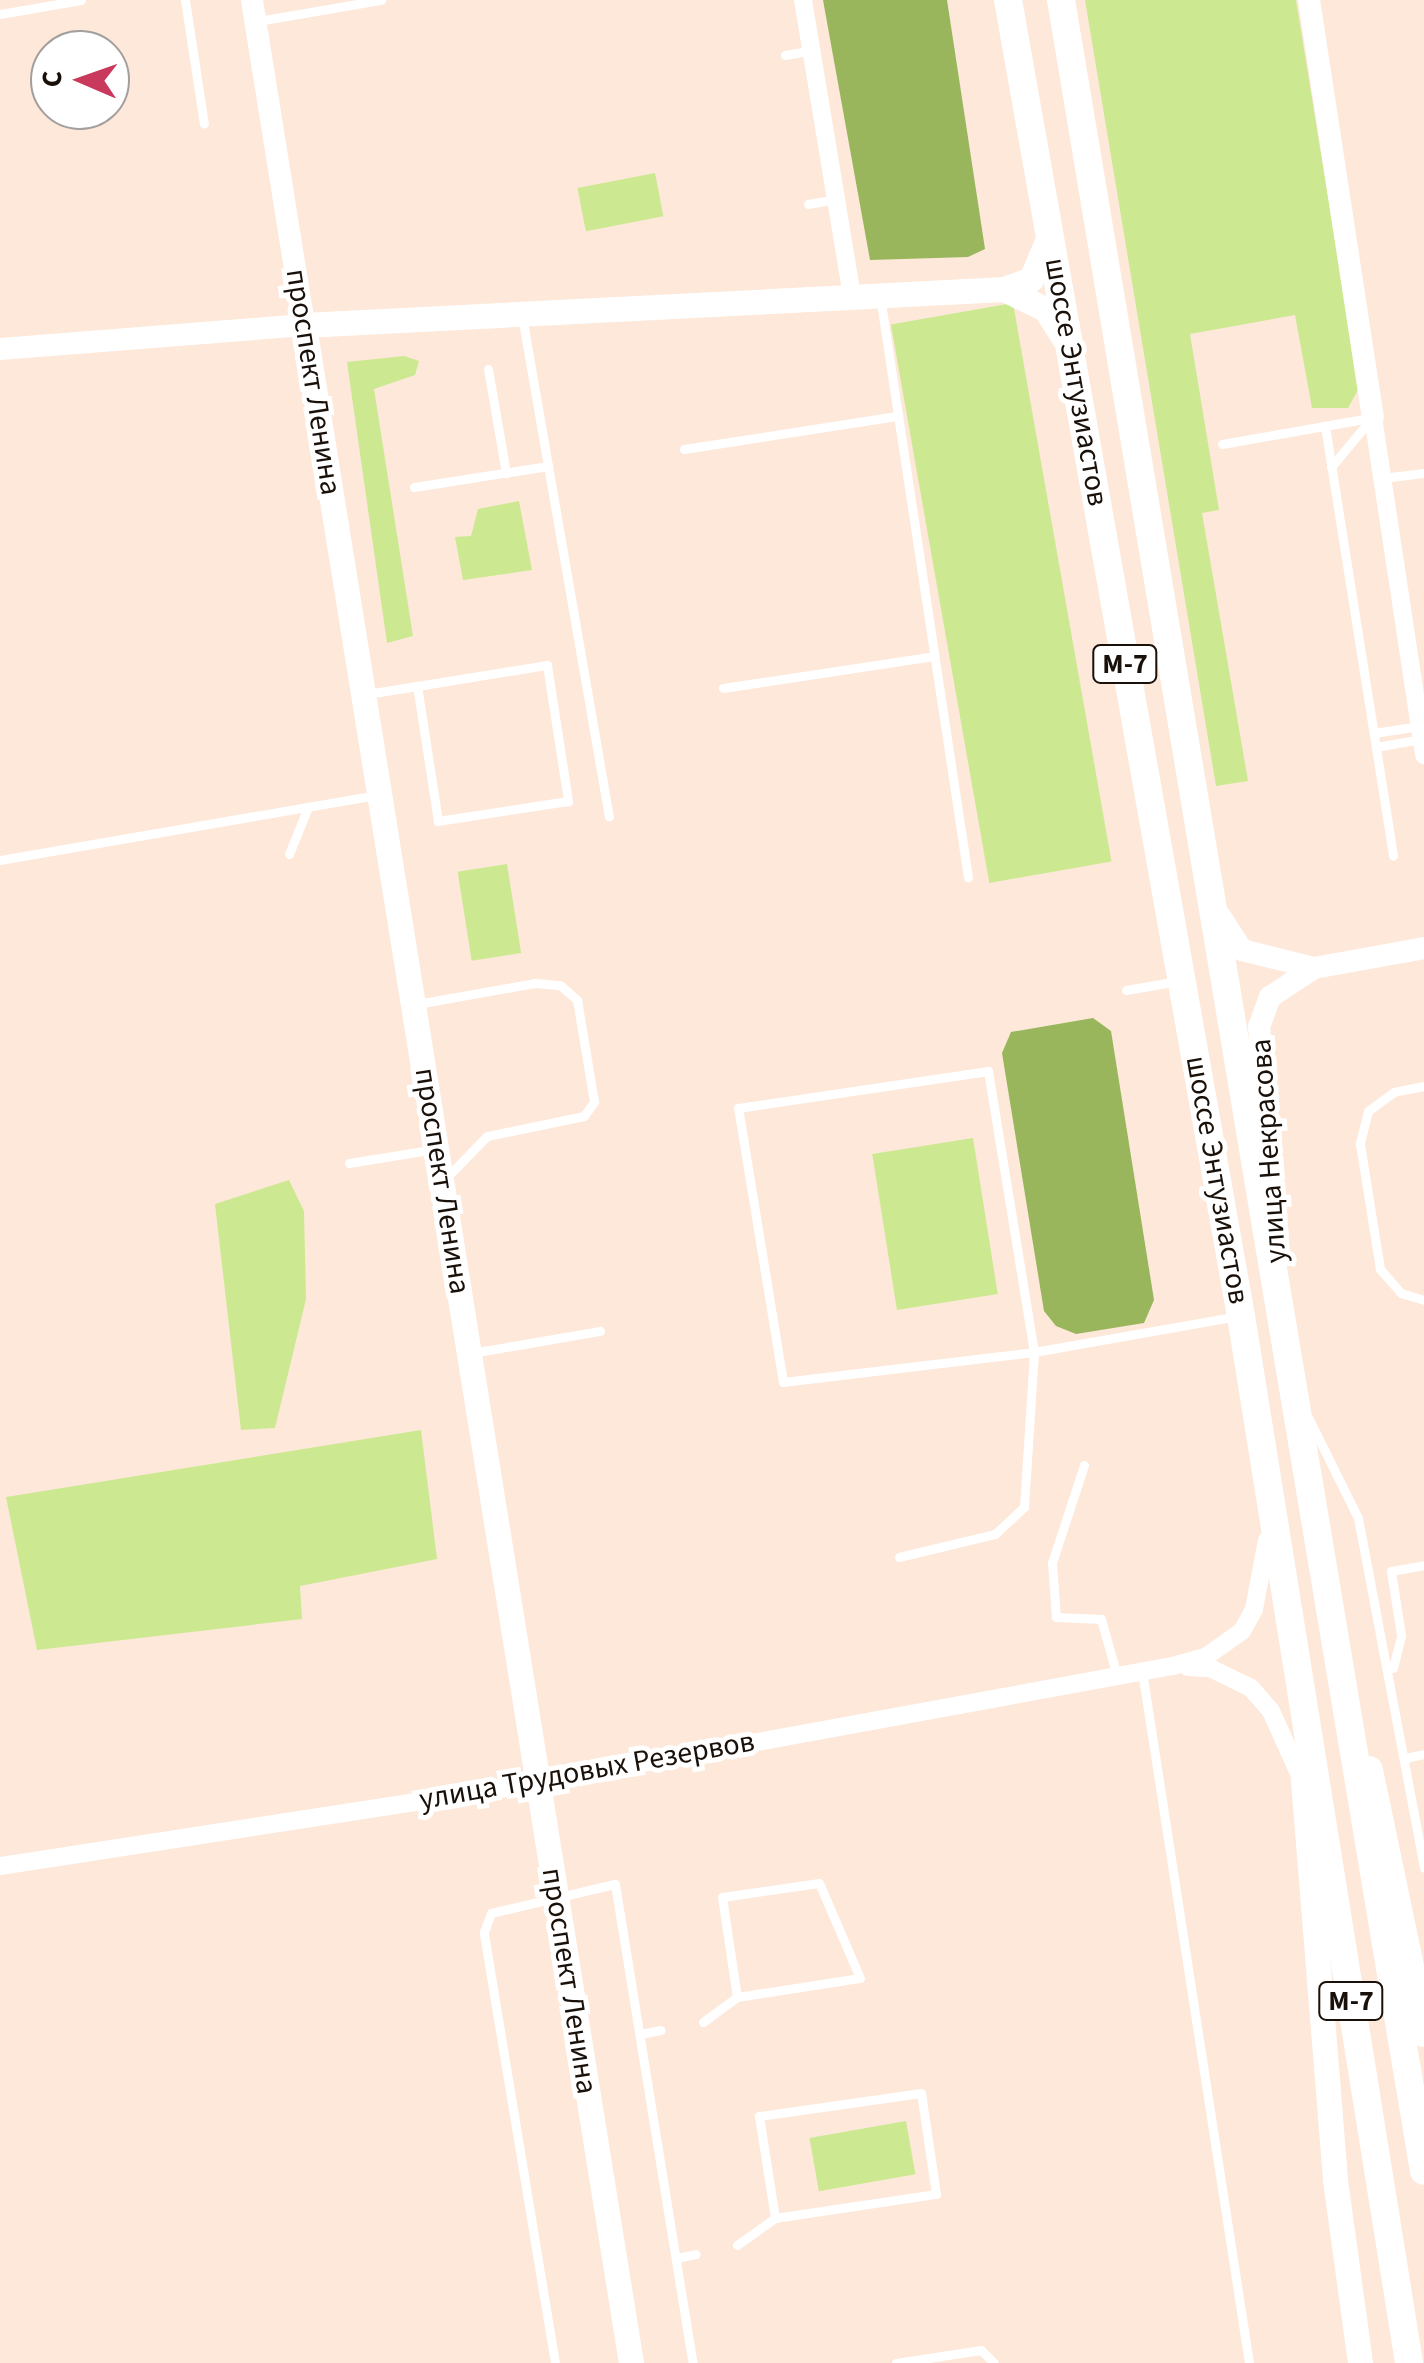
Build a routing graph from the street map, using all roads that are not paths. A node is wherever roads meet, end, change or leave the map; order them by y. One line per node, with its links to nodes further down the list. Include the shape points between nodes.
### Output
1 (80, 0): 9 (lane)
2 (185, 0): 12 (lane)
3 (381, 0): 8 (lane)
4 (804, 0): 10 (street)
5 (1008, 0): 15 (main road, шоссе Энтузиастов / М-7)
6 (1061, 0): 50 (main road, шоссе Энтузиастов / М-7)
7 (1309, 0): 25 (street)
8 (254, 10): 20 (street, проспект Ленина)
9 (0, 14)
10 (812, 50): 11 (lane); 13 (street)
11 (785, 55)
12 (204, 124)
13 (836, 199): 14 (lane); 18 (street)
14 (808, 204)
15 (1050, 234): 16 (main road, via 1031,279); 21 (main road, шоссе Энтузиастов / М-7)
16 (1004, 289): 17 (main road); 21 (main road, via 1045,308)
17 (880, 294): 18 (main road); 24 (lane)
18 (852, 295): 19 (main road)
19 (521, 314): 20 (main road); 29 (lane)
20 (304, 325): 22 (street); 39 (main road, проспект Ленина)
21 (1070, 348): 53 (main road, шоссе Энтузиастов / М-7)
22 (0, 349)
23 (488, 369): 31 (lane)
24 (898, 416): 28 (lane); 35 (lane)
25 (1373, 417): 26 (lane); 30 (lane); 33 (street)
26 (1325, 426): 27 (lane); 30 (lane)
27 (1222, 444)
28 (684, 449)
29 (548, 466): 31 (lane); 45 (lane)
30 (1332, 467): 40 (lane)
31 (506, 473): 34 (lane)
32 (1424, 473): 33 (lane)
33 (1382, 478): 36 (street)
34 (414, 487)
35 (934, 656): 38 (lane); 49 (lane)
36 (1417, 659): 41 (street)
37 (417, 686): 37 (lane, via 547,665 568,801 438,821); 39 (lane)
38 (723, 688)
39 (364, 694): 43 (main road, проспект Ленина)
40 (1374, 733): 41 (lane); 42 (lane)
41 (1422, 740): 42 (lane)
42 (1376, 746): 47 (lane)
43 (380, 794): 44 (lane); 55 (main road, проспект Ленина)
44 (308, 807): 46 (lane); 48 (lane)
45 (610, 817)
46 (289, 854)
47 (1393, 856)
48 (0, 860)
49 (968, 877)
50 (1210, 890): 52 (street, улица Некрасова, via 1242,950); 60 (main road, шоссе Энтузиастов / М-7)
51 (1424, 948): 52 (street, улица Некрасова)
52 (1314, 968): 60 (street, улица Некрасова, via 1270,997 1259,1027)
53 (1181, 980): 54 (lane); 62 (main road, шоссе Энтузиастов / М-7)
54 (1126, 990)
55 (414, 1004): 57 (main road, проспект Ленина); 59 (lane, via 535,983 560,985 577,1000 594,1102 570,1121 486,1136)
56 (1424, 1086): 61 (lane, via 1394,1092 1368,1111 1360,1144 1380,1269 1400,1292)
57 (436, 1148): 58 (lane); 59 (main road, проспект Ленина)
58 (349, 1164)
59 (442, 1183): 65 (main road, проспект Ленина)
60 (1278, 1299): 66 (main road, шоссе Энтузиастов / М-7)
61 (1424, 1300)
62 (1241, 1316): 64 (lane); 68 (main road, шоссе Энтузиастов / М-7)
63 (600, 1331): 65 (lane)
64 (1034, 1352): 64 (lane, via 988,1070 738,1108 783,1382); 69 (lane, via 1024,1507 995,1534)
65 (469, 1354): 79 (main road, проспект Ленина)
66 (1293, 1387): 71 (main road, шоссе Энтузиастов / М-7); 76 (lane, via 1358,1518)
67 (1084, 1464): 75 (lane, via 1052,1563 1056,1616 1102,1619)
68 (1270, 1494): 72 (main road, шоссе Энтузиастов / М-7); 73 (street, улица Трудовых Резервов, via 1266,1561 1242,1631 1208,1656)
69 (899, 1557)
70 (1424, 1564): 76 (lane, via 1392,1571 1401,1635)
71 (1324, 1570): 87 (main road); 89 (main road, шоссе Энтузиастов / М-7)
72 (1294, 1639): 80 (main road); 101 (main road, шоссе Энтузиастов / М-7)
73 (1172, 1666): 74 (street, улица Трудовых Резервов); 80 (street, улица Трудовых Резервов, via 1210,1668 1252,1688 1288,1742)
74 (1142, 1671): 75 (street, улица Трудовых Резервов); 99 (lane)
75 (1116, 1676): 79 (street, улица Трудовых Резервов)
76 (1391, 1676): 78 (lane)
77 (1424, 1754): 78 (lane)
78 (1404, 1758): 82 (lane)
79 (538, 1782): 81 (street, улица Трудовых Резервов); 83 (main road, проспект Ленина)
80 (1303, 1786): 100 (main road, via 1335,2180)
81 (0, 1866)
82 (1424, 1868)
83 (556, 1899): 88 (lane, via 615,1884); 94 (lane, via 491,1913 484,1932); 95 (main road, проспект Ленина)
84 (738, 1997): 84 (lane, via 860,1978 819,1883 722,1898); 85 (lane)
85 (703, 2022)
86 (660, 2030): 88 (lane)
87 (1424, 2033)
88 (640, 2034): 93 (lane)
89 (1424, 2171)
90 (776, 2218): 90 (lane, via 936,2194 921,2093 759,2116); 91 (lane)
91 (738, 2245)
92 (696, 2254): 93 (lane)
93 (676, 2258): 96 (lane)
94 (555, 2363)
95 (631, 2363)
96 (693, 2363)
97 (896, 2363): 98 (lane, via 981,2350)
98 (994, 2363)
99 (1250, 2363)
100 (1360, 2363)
101 (1409, 2363)

